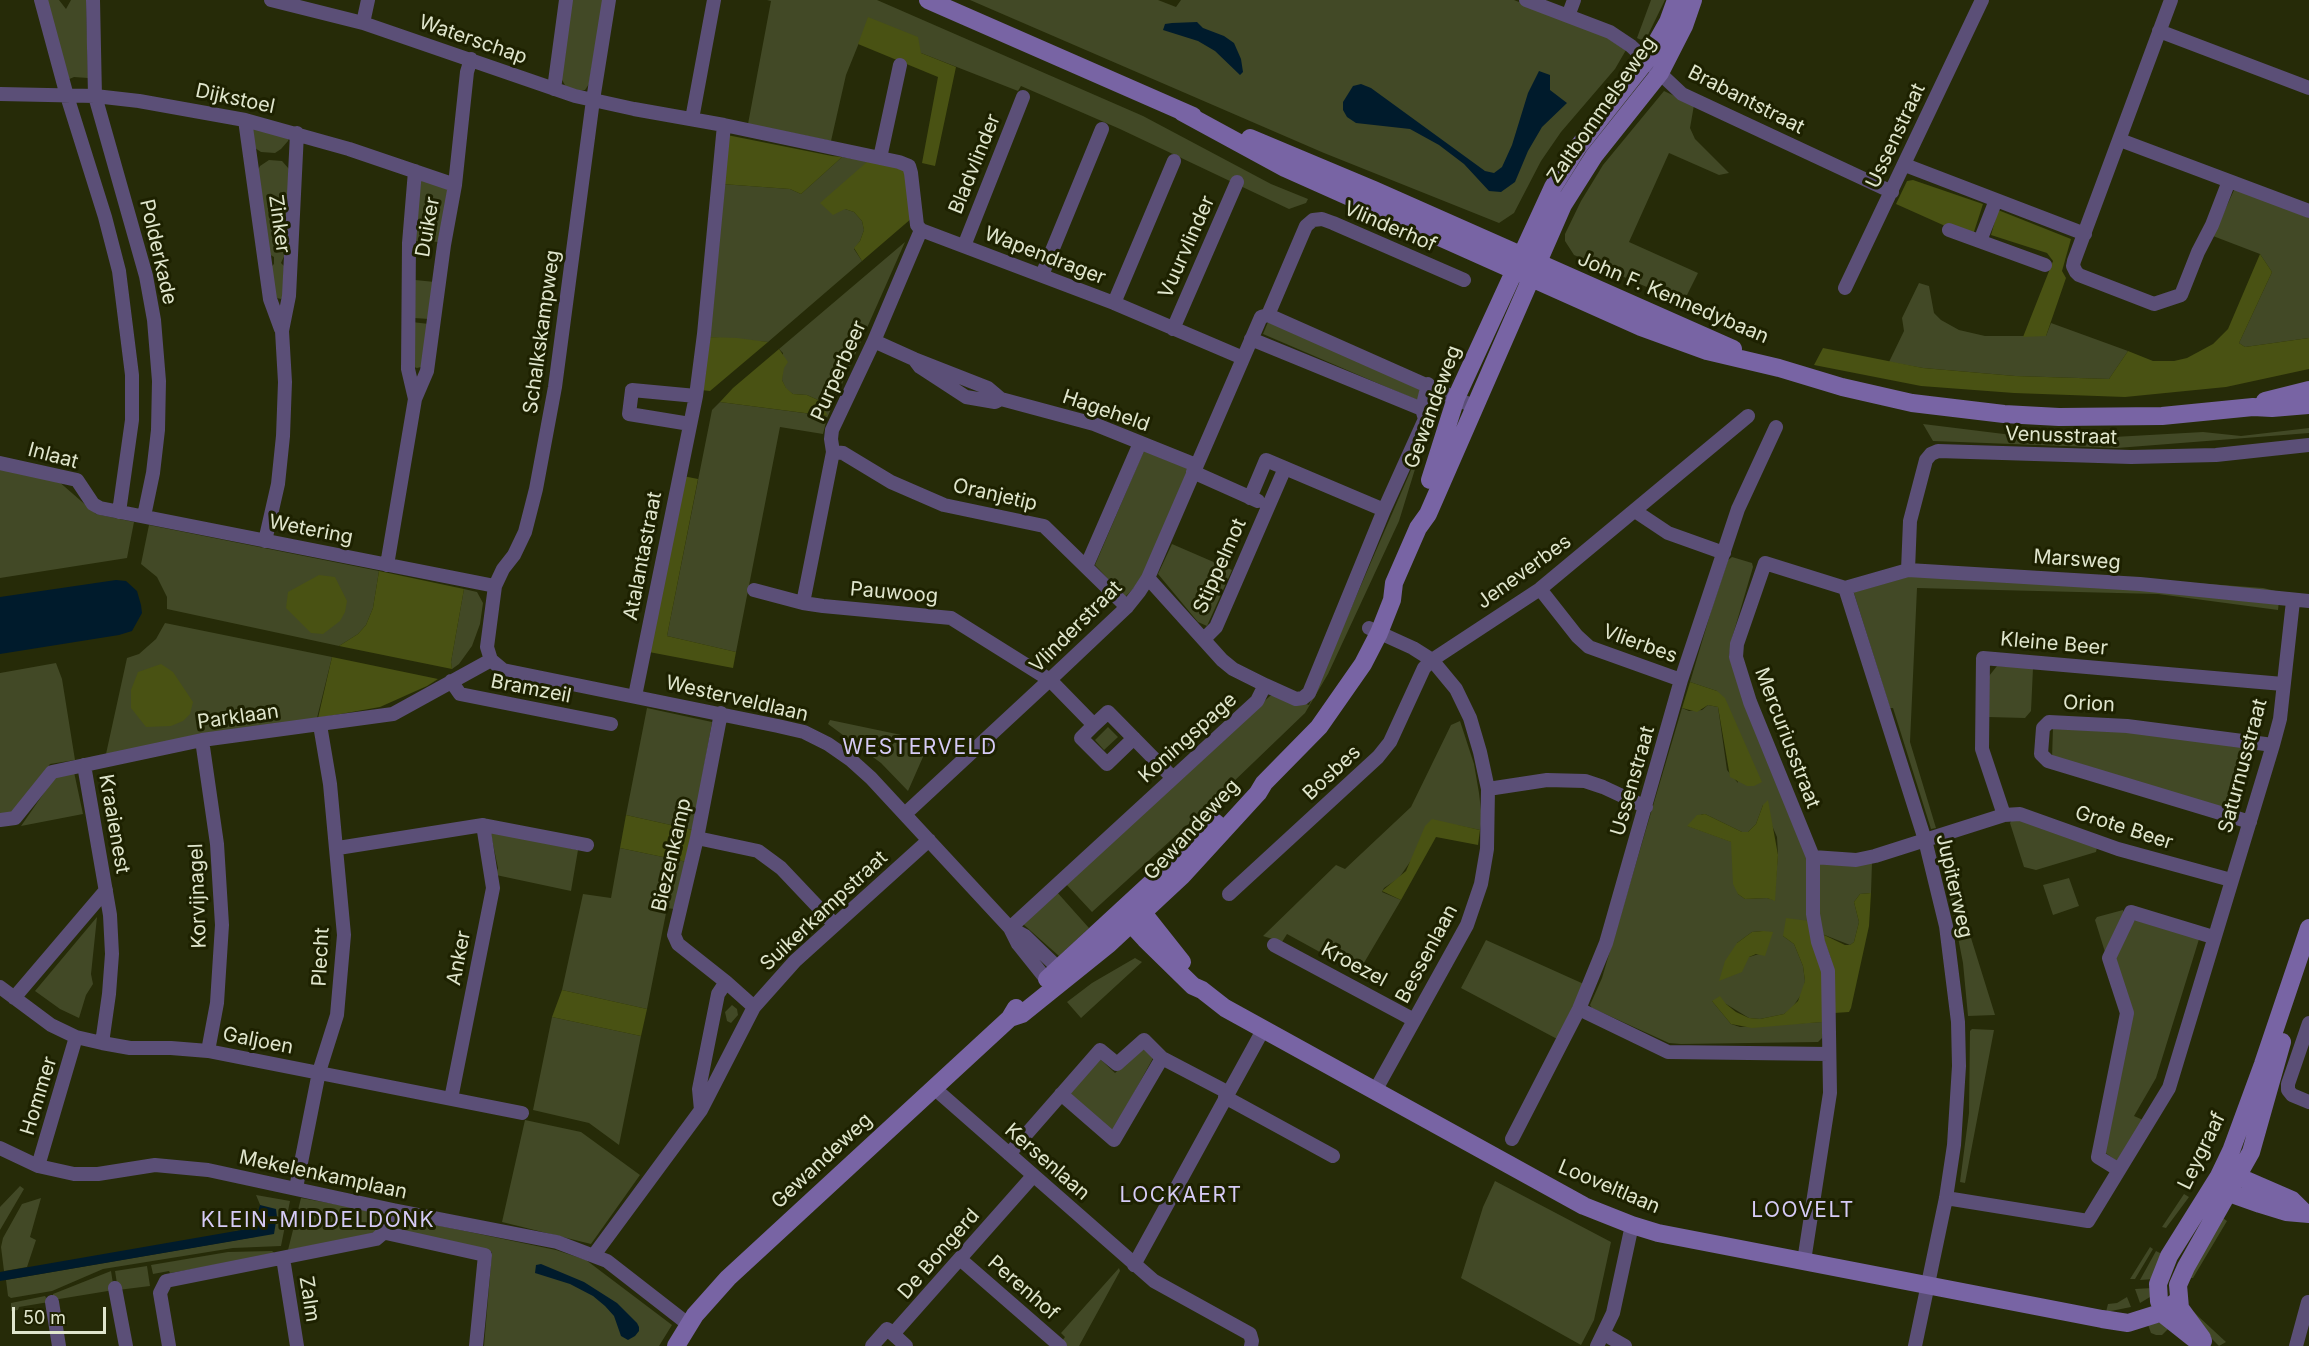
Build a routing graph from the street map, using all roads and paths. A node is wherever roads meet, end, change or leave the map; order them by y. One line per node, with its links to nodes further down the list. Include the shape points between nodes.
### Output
1 (41, 0): 25 (street)
2 (93, 0): 26 (street, Polderkade)
3 (271, 0): 15 (street, Waterschap)
4 (368, 0): 17 (street)
5 (566, 0): 23 (street)
6 (609, 0): 28 (street, Schalkskampweg)
7 (714, 0): 29 (street)
8 (929, 0): 51 (street, John F. Kennedybaan, via 1182,112 1285,168)
9 (1526, 0): 16 (street, Brabantstraat)
10 (1574, 0): 16 (street)
11 (1676, 0): 21 (street, Zaltbommelseweg)
12 (1693, 0): 21 (street, Zaltbommelseweg, via 1680,34)
13 (1982, 0): 37 (street, Ussenstraat)
14 (2171, 0): 18 (street)
15 (290, 2): 17 (street, Waterschap)
16 (1568, 16): 21 (street, Brabantstraat, via 1610,32)
17 (363, 23): 19 (street, Waterschap)
18 (2159, 31): 22 (street); 34 (street)
19 (471, 59): 23 (street, Waterschap); 41 (street, Duiker)
20 (900, 65): 35 (street)
21 (1653, 67): 42 (street, Brabantstraat, via 1682,94 1697,102); 51 (street, Zaltbommelseweg)
22 (2309, 88)
23 (554, 89): 28 (street, Waterschap)
24 (0, 94): 25 (street, Dijkstoel)
25 (67, 96): 26 (street, Dijkstoel); 84 (street, via 119,271 127,332 132,420)
26 (94, 96): 30 (street, Dijkstoel); 85 (street, Polderkade, via 138,245 154,320 158,430)
27 (1023, 97): 49 (street, Bladvlinder)
28 (592, 100): 29 (street); 93 (street, Schalkskampweg, via 565,322 536,489 525,532)
29 (692, 119): 31 (street)
30 (245, 120): 33 (street, Dijkstoel); 58 (street, Zinker, via 270,299)
31 (724, 125): 35 (street); 64 (street, Atalantastraat)
32 (1102, 129): 52 (street)
33 (297, 133): 38 (street, Dijkstoel); 58 (street, Zinker, via 289,296)
34 (2120, 140): 39 (street); 47 (street)
35 (880, 158): 45 (street, via 909,166 917,225)
36 (1174, 161): 55 (street)
37 (1905, 165): 42 (street, Ussenstraat); 43 (street)
38 (415, 171): 41 (street, Dijkstoel); 66 (street, Duiker, via 408,369)
39 (2229, 181): 44 (street); 47 (street, via 2181,295 2176,298 2154,304 2079,275 2073,266)
40 (1238, 182): 57 (street, Vuurvlinder)
41 (455, 185): 66 (street, Duiker, via 427,371)
42 (1892, 192): 54 (street, Ussenstraat)
43 (1996, 200): 47 (street); 48 (street)
44 (2309, 210)
45 (921, 230): 49 (street, Wapendrager); 60 (street, Purperbeer)
46 (1949, 230): 48 (street)
47 (2085, 234)
48 (1980, 241): 50 (street)
49 (964, 246): 52 (street, Wapendrager)
50 (2045, 264)
51 (1525, 267): 65 (street, Gewandeweg); 68 (street, Gewandeweg); 69 (street, John F. Kennedybaan, via 1652,332 1707,351 1912,403 2004,414 2110,418)
52 (1042, 275): 55 (street, Wapendrager)
53 (1464, 280): 56 (street, Vlinderhof, via 1334,223 1313,220 1306,226)
54 (1845, 288)
55 (1114, 303): 57 (street, Wapendrager)
56 (1268, 315): 59 (street, Vlinderhof, via 1261,317); 62 (street)
57 (1173, 329): 61 (street, Wapendrager)
58 (282, 331): 87 (street, Zinker, via 284,436)
59 (1251, 339): 61 (street, Vlinderhof); 70 (street)
60 (874, 341): 74 (street, Hageheld, via 914,359 966,397 995,402 1001,399 1094,424); 76 (street, Purperbeer, via 832,430)
61 (1243, 358): 78 (street, Vlinderstraat)
62 (1428, 384): 65 (street); 70 (street)
63 (2309, 390): 69 (street, via 2271,398)
64 (696, 396): 72 (street, Atalantastraat); 72 (street, via 632,390 629,414)
65 (1456, 398): 68 (street); 86 (street, Gewandeweg)
66 (415, 399): 89 (street, Duiker)
67 (2309, 405): 69 (street)
68 (1473, 406): 86 (street, Gewandeweg, via 1428,514)
69 (2253, 407)
70 (1422, 409): 82 (street, via 1425,419)
71 (1748, 416): 83 (street, Jeneverbes)
72 (690, 424): 110 (street, Atalantastraat)
73 (1776, 427): 88 (street, Ussenstraat, via 1738,509)
74 (1140, 442): 78 (street, Hageheld); 90 (street, Vlinderstraat)
75 (2309, 445): 91 (street, Venusstraat, via 2216,455 2141,457 1938,451 1926,460 1910,521)
76 (833, 452): 90 (street, Oranjetip, via 843,453 891,482 944,505 1044,526); 99 (street, Purperbeer)
77 (0, 463): 84 (street, Inlaat, via 77,480 93,504)
78 (1195, 468): 80 (street, Stippelmot); 92 (street, Vlinderstraat)
79 (1285, 468): 80 (street, Stippelmot, via 1266,460); 81 (street, Stippelmot); 82 (street, Stippelmot)
80 (1250, 498): 81 (street, Stippelmot)
81 (1268, 506): 102 (street, Stippelmot, via 1216,627)
82 (1384, 510): 109 (street, via 1309,693 1296,699)
83 (1635, 511): 88 (street, via 1668,533); 95 (street, Jeneverbes)
84 (119, 512): 85 (street, Wetering)
85 (144, 516): 87 (street, Wetering)
86 (1418, 528): 101 (street, Gewandeweg, via 1394,583 1392,600)
87 (265, 541): 89 (street, Wetering)
88 (1724, 553): 106 (street, Ussenstraat)
89 (387, 565): 93 (street, Wetering)
90 (1086, 567): 100 (street, Oranjetip)
91 (1908, 570): 94 (street, Marsweg); 97 (street, Marsweg, via 2140,585)
92 (1148, 578): 100 (street, Vlinderstraat); 102 (street, Stippelmot)
93 (495, 586): 103 (street, Schalkskampweg, via 486,648)
94 (1845, 588): 129 (street, Jupiterweg); 132 (street, Mercuriusstraat, via 1765,563 1737,645 1736,657 1750,702)
95 (1540, 589): 104 (street, Jeneverbes); 106 (street, Vlierbes, via 1589,647)
96 (754, 590): 99 (street, Pauwoog)
97 (2294, 600): 98 (street, Marsweg); 108 (street, Saturnusstraat)
98 (2309, 601)
99 (803, 603): 105 (street, Pauwoog, via 951,618)
100 (1127, 607): 105 (street, Vlinderstraat)
101 (1374, 631): 104 (street, Bessenlaan); 136 (street, Gewandeweg, via 1370,653 1319,727 1182,876)
102 (1204, 639): 109 (street, Stippelmot, via 1233,669)
103 (491, 660): 107 (street, Parklaan); 110 (street, Westerveldlaan, via 503,670)
104 (1432, 660): 120 (street, Bessenlaan, via 1456,689 1470,718); 135 (street, Bosbes, via 1424,668 1390,742 1378,757)
105 (1050, 680): 114 (street, Pauwoog); 122 (street, Vlinderstraat)
106 (1681, 680): 121 (street, Ussenstraat)
107 (451, 681): 112 (street, Bramzeil, via 460,694); 113 (street, Parklaan, via 393,714)
108 (2283, 684): 117 (street, Saturnusstraat); 123 (street, Kleine Beer, via 1983,658 1982,749)
109 (1265, 685): 119 (street, Koningspage, via 1257,701)
110 (635, 696): 111 (street, Westerveldlaan)
111 (721, 713): 122 (street, Westerveldlaan, via 804,732 828,744 872,778); 127 (street, Biezenkamp)
112 (611, 724)
113 (320, 725): 116 (street, Parklaan); 131 (street, Plecht)
114 (1094, 725): 115 (street, via 1108,712); 115 (street, via 1081,738 1107,764)
115 (1134, 738): 119 (street)
116 (202, 740): 118 (street, Parklaan); 154 (street, Korvijnagel, via 217,844 222,926 217,1003)
117 (2273, 745): 125 (street, Saturnusstraat); 125 (street, Orion, via 2127,726 2049,722 2043,728 2041,754 2048,761)
118 (84, 765): 124 (street, Parklaan, via 52,772 15,818); 134 (street, Kraaienest)
119 (1173, 778): 138 (street, Koningspage)
120 (1488, 789): 121 (street, via 1547,780 1585,781); 149 (street, Bessenlaan, via 1487,849 1481,884 1467,925)
121 (1646, 807): 148 (street, Ussenstraat, via 1606,943)
122 (905, 813): 128 (street, Westerveldlaan)
123 (2004, 815): 129 (street); 133 (street, Grote Beer, via 2020,814 2118,849)
124 (0, 820)
125 (2250, 822): 133 (street, Saturnusstraat)
126 (483, 825): 130 (street); 131 (street); 162 (street, Anker, via 493,888)
127 (697, 838): 137 (street, via 758,851 781,868); 144 (street, Biezenkamp, via 674,935 678,944)
128 (929, 840): 137 (street, Suikerkampstraat); 138 (street, Westerveldlaan)
129 (1924, 840): 132 (street, via 1856,860); 176 (street, Jupiterweg, via 1946,926 1958,1022 1957,1114)
130 (587, 845)
131 (338, 848): 157 (street, Plecht, via 344,935 337,1015)
132 (1813, 857): 155 (street, Mercuriusstraat, via 1813,914 1828,972)
133 (2231, 880): 140 (street, Saturnusstraat)
134 (106, 890): 146 (street, Kraaienest); 153 (street, Kraaienest, via 112,954)
135 (1229, 894)
136 (1134, 916): 143 (street, Gewandeweg); 151 (street, Looveltlaan, via 1198,980 1202,990)
137 (835, 925): 147 (street, Suikerkampstraat, via 795,961)
138 (1010, 928): 143 (street, Westerveldlaan, via 1025,936)
139 (2309, 928): 142 (street, Leygraaf)
140 (2213, 937): 171 (street, Saturnusstraat, via 2169,1088); 171 (street, via 2131,912 2109,958 2127,1013 2098,1157)
141 (1274, 945): 149 (street, Kroezel)
142 (2301, 956): 173 (street, Leygraaf); 174 (street, Leygraaf, via 2267,1100 2251,1152)
143 (1054, 977): 158 (street, Gewandeweg, via 1022,1014 1010,1018)
144 (726, 982): 147 (street, Biezenkamp); 164 (street, via 718,994 705,1058 699,1089)
145 (0, 987): 146 (street, Galjoen)
146 (14, 998): 152 (street, Galjoen, via 51,1025)
147 (754, 1007): 164 (street, Suikerkampstraat)
148 (1579, 1009): 155 (street, via 1668,1052); 166 (street, Ussenstraat)
149 (1414, 1020): 159 (street, Bessenlaan)
150 (2309, 1023): 163 (street, via 2288,1084 2292,1095)
151 (1263, 1030): 159 (street, Looveltlaan); 160 (street)
152 (76, 1036): 153 (street, Galjoen); 170 (street, Hommer)
153 (102, 1043): 154 (street, Galjoen)
154 (208, 1051): 157 (street, Galjoen)
155 (1828, 1054): 184 (street, Mercuriusstraat, via 1830,1093)
156 (1162, 1058): 160 (street); 161 (street, via 1144,1040 1117,1064 1100,1050); 161 (street, via 1114,1140)
157 (319, 1072): 162 (street, Galjoen); 175 (street, Plecht)
158 (934, 1088): 168 (street, Kersenlaan); 192 (street, Gewandeweg, via 728,1278)
159 (1375, 1091): 179 (street, Looveltlaan, via 1584,1206)
160 (1226, 1094): 169 (street); 185 (street)
161 (1061, 1095): 168 (street)
162 (451, 1100): 165 (street, Galjoen)
163 (2309, 1101)
164 (701, 1110): 181 (street, Suikerkampstraat)
165 (522, 1113)
166 (1512, 1139)
167 (0, 1148): 170 (street, Mekelenkamplaan)
168 (1009, 1154): 172 (street, Kersenlaan)
169 (1333, 1156)
170 (38, 1166): 175 (street, Mekelenkamplaan, via 74,1174 98,1174 154,1165 176,1166)
171 (2119, 1170): 176 (street, Saturnusstraat, via 2088,1221)
172 (1033, 1176): 183 (street, De Bongerd); 185 (street, Kersenlaan)
173 (2219, 1176): 174 (street); 191 (street, Leygraaf, via 2169,1256 2158,1284)
174 (2234, 1185): 178 (street, via 2286,1212); 188 (street, Leygraaf, via 2186,1267 2178,1285)
175 (297, 1188): 177 (street, Mekelenkamplaan)
176 (1946, 1198): 186 (street, Jupiterweg)
177 (393, 1210): 180 (street); 181 (street, Mekelenkamplaan, via 557,1242)
178 (2306, 1213)
179 (1632, 1226): 184 (street, Looveltlaan); 194 (street, via 1619,1292)
180 (386, 1233): 182 (street, via 376,1239); 200 (street, via 485,1255)
181 (594, 1255): 192 (street, Mekelenkamplaan)
182 (283, 1258): 198 (street, via 166,1281 160,1293); 199 (street, Zalm)
183 (960, 1258): 193 (street, De Bongerd); 204 (street, Perenhof)
184 (1804, 1261): 186 (street, Looveltlaan)
185 (1134, 1264): 205 (street, Kersenlaan, via 1154,1281 1250,1334)
186 (1927, 1285): 191 (street, Looveltlaan, via 2102,1319); 207 (street, Jupiterweg)
187 (115, 1288): 197 (street)
188 (2178, 1300): 191 (street, Looveltlaan); 195 (street, via 2183,1314)
189 (52, 1302): 196 (street)
190 (2308, 1302): 208 (street)
191 (2161, 1307): 195 (street, via 2174,1325)
192 (688, 1324): 201 (street, Gewandeweg)
193 (893, 1334): 202 (street, De Bongerd, via 887,1329); 203 (street)
194 (1600, 1340): 206 (street)
195 (2206, 1344)
196 (59, 1346)
197 (126, 1346)
198 (169, 1346)
199 (297, 1346)
200 (476, 1346)
201 (676, 1346)
202 (872, 1346)
203 (906, 1346)
204 (1060, 1346)
205 (1251, 1346)
206 (1625, 1346)
207 (1915, 1346)
208 (2296, 1346)

